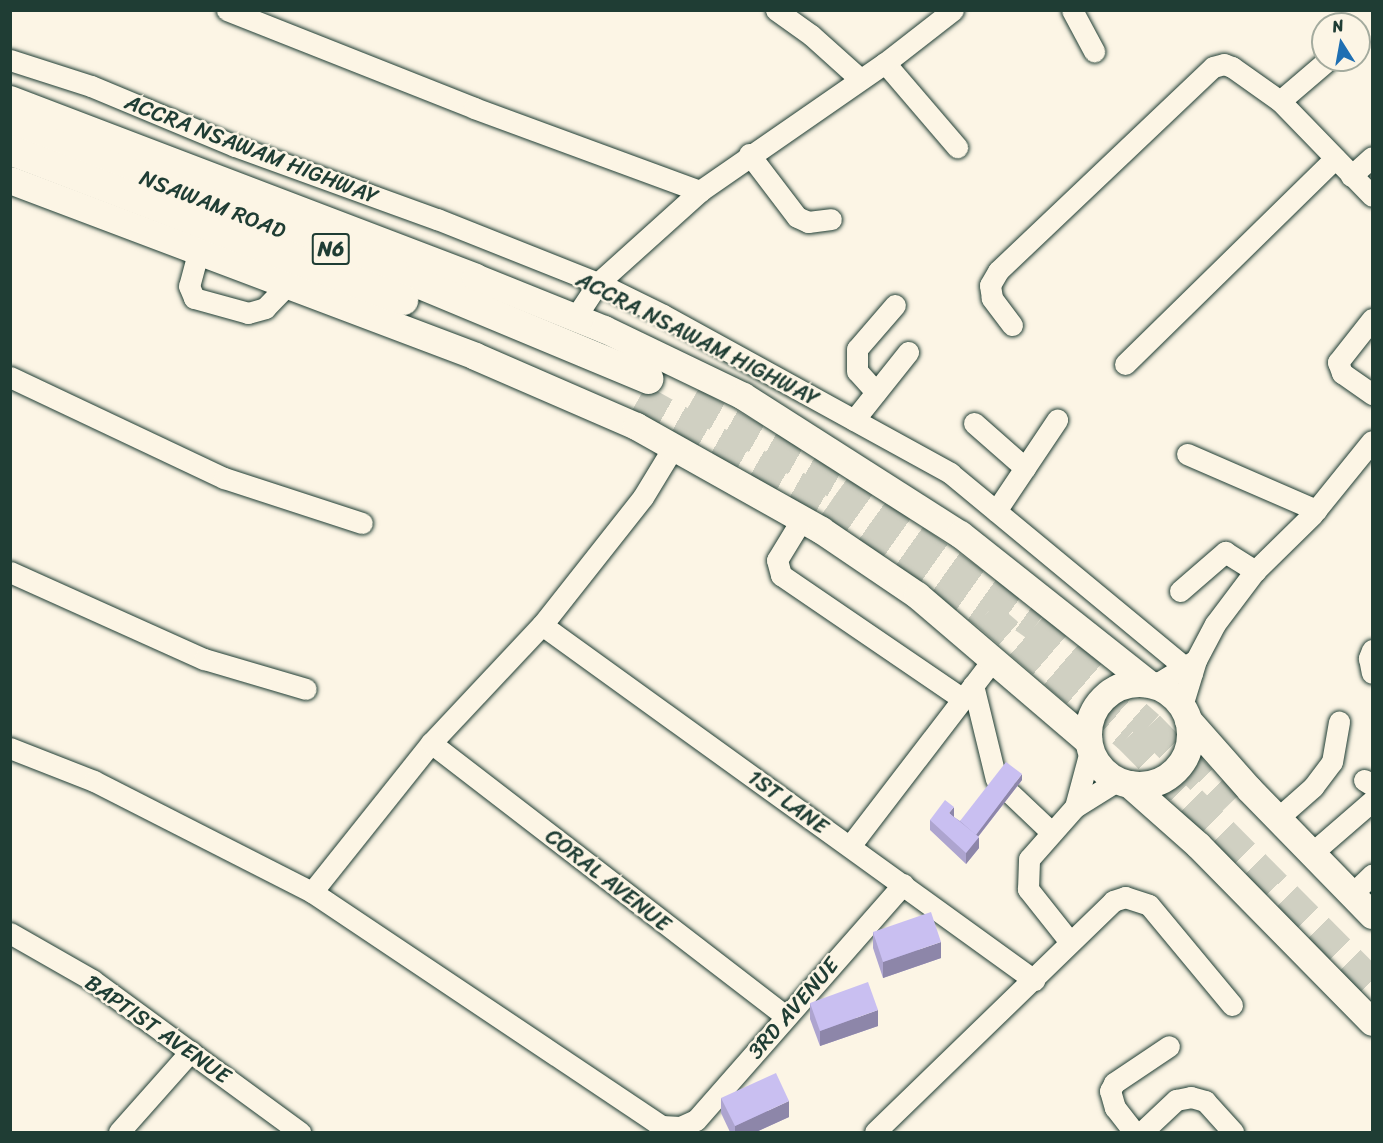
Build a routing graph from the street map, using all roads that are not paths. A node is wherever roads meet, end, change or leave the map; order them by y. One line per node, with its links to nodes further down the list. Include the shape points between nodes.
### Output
1 (227, 10): 20 (street, via 474,108)
2 (776, 10): 9 (street, via 812,35)
3 (952, 10): 7 (street)
4 (1072, 10): 5 (street)
5 (1094, 51)
6 (10, 60): 24 (street, ACCRA NSAWAM HIGHWAY, via 100,89 235,146 437,219)
7 (885, 63): 9 (street); 13 (street)
8 (1314, 72): 11 (street)
9 (860, 79): 15 (street)
10 (10, 99): 27 (main road)
11 (1280, 101): 17 (street); 29 (street, via 1232,67 1213,66 998,271 990,285 992,298)
12 (10, 128): 14 (highway, NSAWAM ROAD / N6, via 423,285 644,389)
13 (957, 147)
14 (10, 150)
15 (749, 154): 20 (street); 22 (street, via 797,217 808,222)
16 (1372, 157): 18 (street)
17 (1335, 158): 18 (street); 31 (street)
18 (1351, 176): 21 (street)
19 (10, 180): 23 (main road)
20 (700, 190): 24 (street)
21 (1372, 196)
22 (831, 219)
23 (198, 253): 25 (main road); 25 (street, via 189,286 194,298 248,313 266,308)
24 (598, 283): 27 (street); 35 (street, ACCRA NSAWAM HIGHWAY)
25 (286, 286): 39 (main road, via 475,356)
26 (895, 305): 33 (street, via 857,349 857,371)
27 (575, 318): 54 (main road, via 743,396 884,484 960,534)
28 (1372, 319): 34 (street, via 1338,362 1342,374)
29 (1012, 325)
30 (908, 352): 33 (street)
31 (1125, 364)
32 (10, 377): 45 (street, via 224,478)
33 (876, 392): 35 (street)
34 (1372, 394)
35 (854, 420): 43 (street, ACCRA NSAWAM HIGHWAY, via 950,473)
36 (1058, 420): 41 (street)
37 (974, 423): 41 (street)
38 (1372, 441): 42 (street)
39 (674, 446): 44 (main road); 49 (street, via 643,497)
40 (1188, 454): 42 (street)
41 (1025, 468): 43 (street)
42 (1316, 510): 46 (street)
43 (996, 511): 52 (street, ACCRA NSAWAM HIGHWAY)
44 (802, 519): 51 (main road, via 917,596); 56 (street, via 777,560 781,575)
45 (362, 524)
46 (1255, 571): 48 (street, via 1225,552); 52 (street, via 1215,624)
47 (10, 572): 55 (street, via 195,656)
48 (1180, 591)
49 (542, 624): 59 (street); 67 (street, 1ST LANE)
50 (1372, 650): 53 (street)
51 (994, 658): 56 (street); 60 (main road)
52 (1191, 666): 54 (street); 57 (street)
53 (1372, 673)
54 (1152, 685): 57 (main road); 60 (main road, via 1120,686 1103,697 1091,714)
55 (306, 689)
56 (968, 692): 66 (street, via 1004,787); 67 (street)
57 (1185, 713): 62 (main road, via 1188,747 1181,762 1154,783); 65 (main road)
58 (1339, 722): 65 (street, via 1332,762 1313,787)
59 (431, 743): 71 (street); 78 (street, CORAL AVENUE)
60 (1089, 746): 62 (main road, via 1106,773); 64 (street)
61 (10, 748): 71 (street, via 94,781)
62 (1123, 782): 64 (street); 79 (main road, via 1198,845)
63 (1372, 801): 68 (street)
64 (1075, 807): 66 (street)
65 (1278, 818): 68 (main road)
66 (1050, 831): 75 (street, via 1029,859 1026,880 1035,902)
67 (850, 846): 70 (street, 1ST LANE)
68 (1312, 853): 72 (main road)
69 (1372, 875): 72 (street)
70 (903, 884): 76 (street, 1ST LANE); 78 (street, 3RD AVENUE)
71 (312, 892): 78 (street, 3RD AVENUE, via 662,1126 680,1127 696,1120)
72 (1352, 894): 73 (main road)
73 (1372, 915)
74 (10, 933): 81 (street, BAPTIST AVENUE, via 92,980)
75 (1070, 942): 76 (street); 77 (street, via 1113,901 1137,899 1149,905)
76 (1034, 980): 84 (street)
77 (1232, 1005)
78 (785, 1016)
79 (1372, 1022)
80 (1169, 1046): 85 (street, via 1114,1083 1110,1091 1115,1108)
81 (191, 1051): 82 (street); 83 (street, BAPTIST AVENUE)
82 (118, 1132)
83 (300, 1132)
84 (876, 1132)
85 (1134, 1132)
86 (1142, 1132): 87 (street, via 1176,1100 1191,1097 1205,1101)
87 (1233, 1132)

